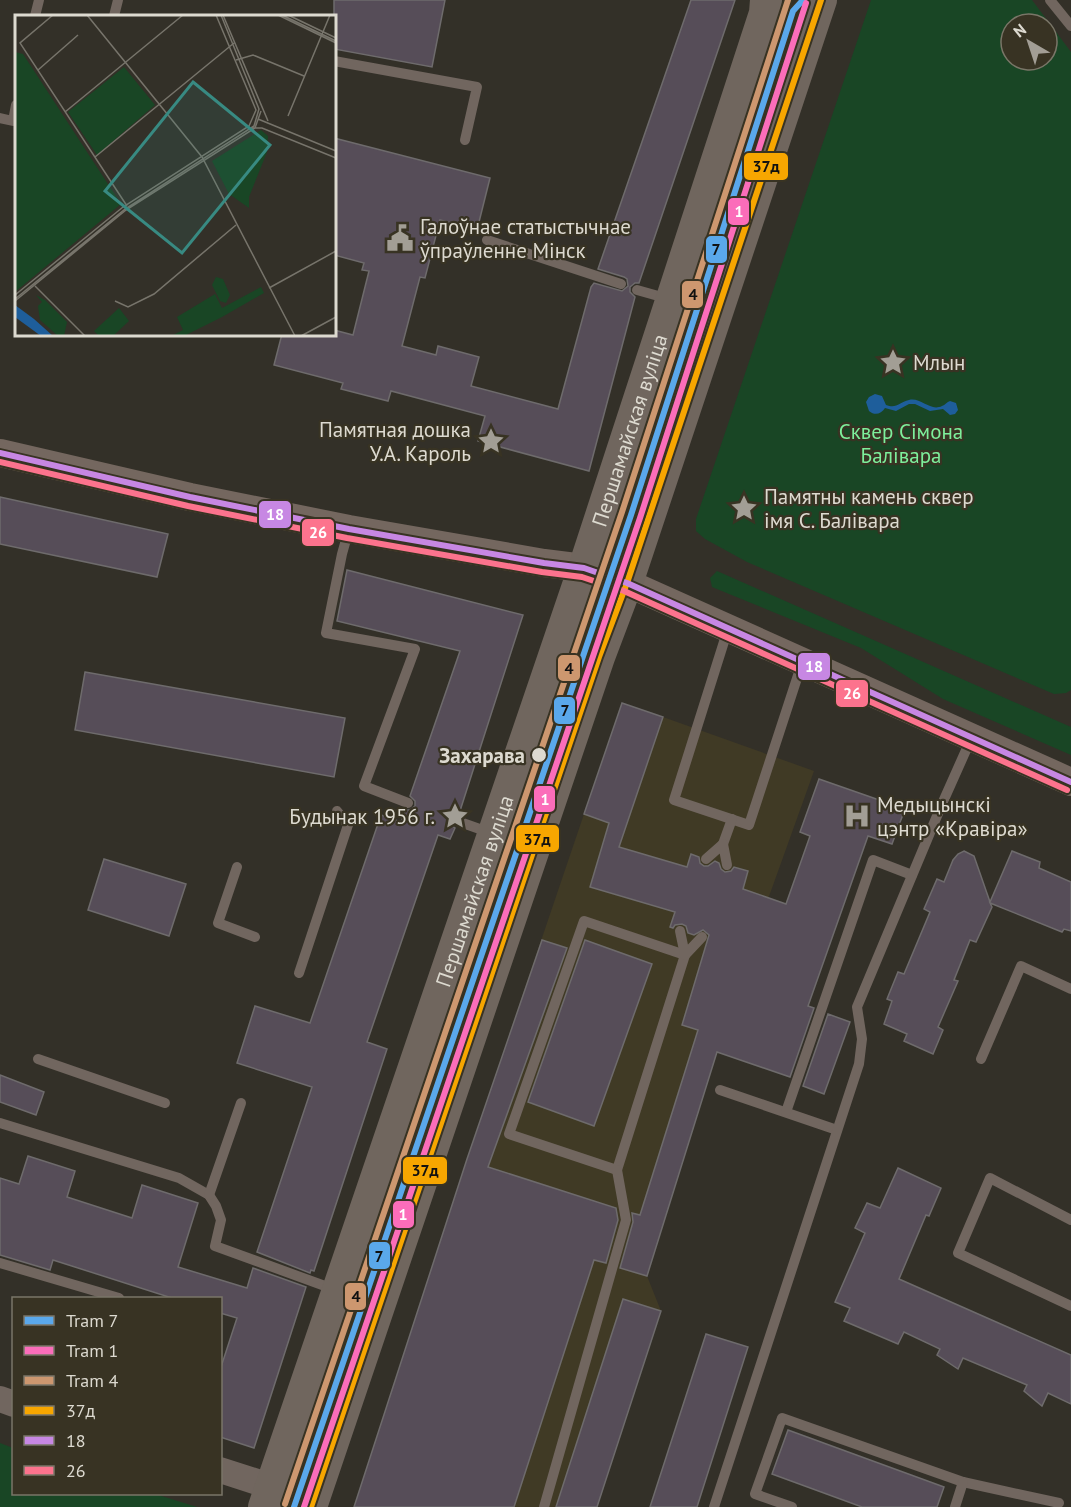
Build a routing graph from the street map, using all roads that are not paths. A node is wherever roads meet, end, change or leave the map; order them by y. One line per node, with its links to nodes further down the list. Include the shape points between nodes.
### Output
1 (39, 0): 6 (lane)
2 (118, 0): 7 (lane)
3 (766, 0): 16 (main road, Першамайская вуліца, via 765,14)
4 (821, 0): 20 (main road, Першамайская вуліца)
5 (1050, 0): 8 (lane)
6 (35, 15)
7 (114, 15)
8 (1071, 26)
9 (336, 61): 12 (lane, via 477,87)
10 (15, 110): 11 (lane, via 13,121)
11 (0, 118)
12 (465, 140)
13 (487, 240): 14 (lane)
14 (621, 284)
15 (637, 290): 16 (lane)
16 (672, 300): 19 (main road, Першамайская вуліца)
17 (0, 453): 18 (main road)
18 (349, 529): 19 (main road); 25 (lane, via 326,633 415,649 364,786)
19 (584, 568): 20 (main road); 29 (main road, Першамайская вуліца)
20 (627, 583): 21 (main road); 59 (main road, Першамайская вуліца)
21 (728, 629): 22 (main road); 27 (lane, via 674,800)
22 (802, 663): 23 (main road); 27 (lane, via 749,825)
23 (971, 739): 24 (main road); 34 (lane)
24 (1071, 782)
25 (408, 803)
26 (337, 811): 39 (lane, via 348,825)
27 (732, 819): 30 (lane)
28 (457, 821): 29 (lane)
29 (493, 833): 53 (main road, Першамайская вуліца)
30 (723, 844): 31 (lane); 32 (lane)
31 (706, 859)
32 (727, 865)
33 (237, 867): 36 (lane, via 218,923)
34 (912, 875): 46 (lane, via 873,860); 48 (lane, via 857,1007 862,1039 860,1064)
35 (681, 931): 38 (lane)
36 (255, 937)
37 (702, 937): 38 (lane)
38 (685, 955): 49 (lane); 49 (lane, via 584,921 509,1134)
39 (299, 973)
40 (1071, 988): 42 (lane, via 1021,966)
41 (38, 1059): 44 (lane)
42 (981, 1059)
43 (720, 1090): 46 (lane)
44 (165, 1103)
45 (241, 1103): 50 (lane)
46 (786, 1112): 48 (lane)
47 (0, 1123): 50 (lane, via 179,1178)
48 (837, 1130): 63 (lane)
49 (617, 1170): 62 (lane, via 626,1220)
50 (209, 1195): 53 (lane, via 220,1220 215,1246)
51 (1071, 1220): 55 (lane, via 990,1178 958,1253)
52 (0, 1263): 54 (lane)
53 (337, 1291): 58 (main road, Першамайская вуліца)
54 (112, 1297)
55 (1071, 1306)
56 (222, 1471): 58 (street)
57 (963, 1482): 60 (lane); 64 (lane, via 782,1418 755,1494); 65 (lane)
58 (267, 1497): 59 (street)
59 (312, 1504)
60 (1059, 1505): 61 (lane)
61 (1071, 1506)
62 (544, 1507)
63 (714, 1507)
64 (792, 1507)
65 (955, 1507)

